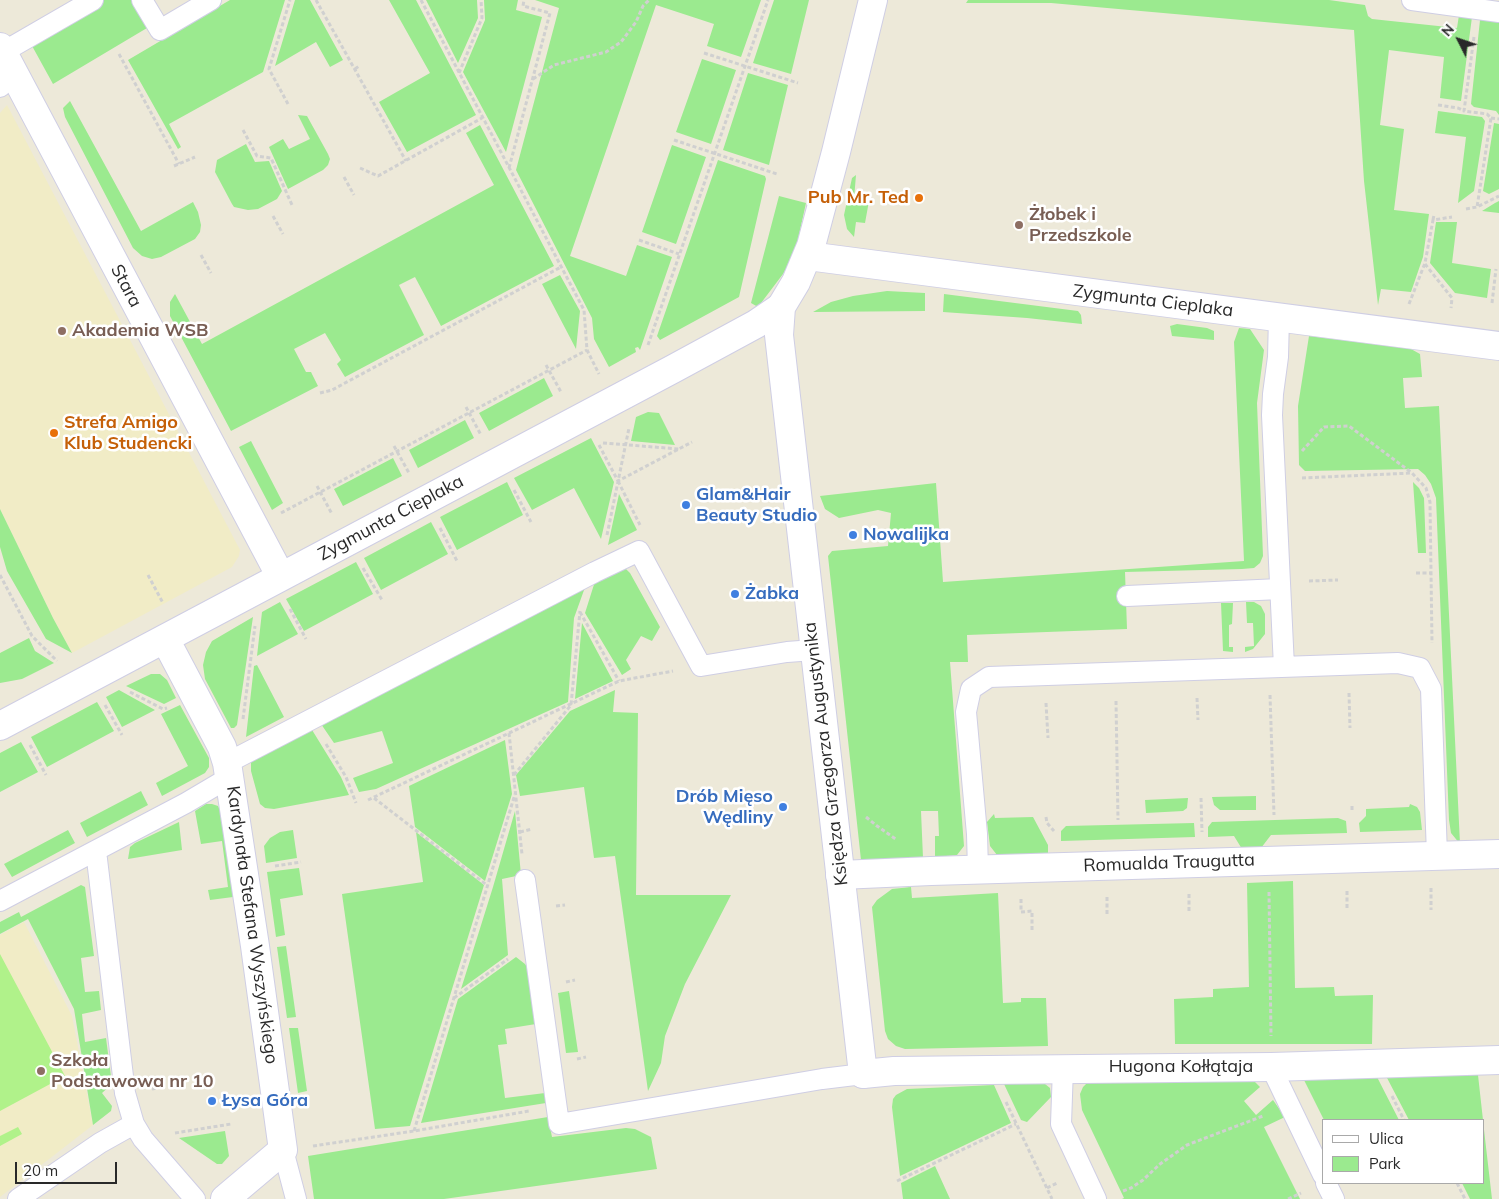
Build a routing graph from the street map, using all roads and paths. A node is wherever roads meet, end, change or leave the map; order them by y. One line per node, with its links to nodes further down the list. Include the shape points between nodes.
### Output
1 (93, 0): 17 (lane)
2 (142, 0): 3 (lane, via 160,30)
3 (211, 0)
4 (290, 0): 25 (path, via 269,69)
5 (316, 0): 20 (path)
6 (421, 0): 21 (path)
7 (481, 0): 21 (path, via 482,18)
8 (524, 0): 22 (path, via 523,6 550,13)
9 (648, 0): 22 (path, via 621,42 606,52 554,65)
10 (768, 0): 19 (path)
11 (872, 0): 58 (street, Księdza Grzegorza Augustynika)
12 (1412, 0): 13 (lane)
13 (1478, 9): 14 (lane); 28 (path)
14 (1499, 12)
15 (704, 53): 19 (path)
16 (119, 54): 24 (path)
17 (4, 65): 104 (street, Stara)
18 (359, 66): 20 (path)
19 (744, 67): 23 (path); 36 (path)
20 (354, 69): 38 (path)
21 (459, 73): 29 (path)
22 (533, 79): 42 (path)
23 (798, 83)
24 (145, 102): 26 (path); 39 (path)
25 (288, 104)
26 (140, 105)
27 (1438, 105): 28 (path)
28 (1464, 111): 30 (path, via 1488,114)
29 (482, 118): 34 (path); 42 (path)
30 (1491, 118): 31 (path); 48 (path)
31 (1499, 119)
32 (243, 130): 47 (path, via 257,156 271,158)
33 (674, 140): 36 (path)
34 (425, 150): 35 (path); 38 (path)
35 (427, 154)
36 (714, 154): 43 (path); 57 (path)
37 (195, 157): 39 (path)
38 (406, 161): 41 (path, via 378,176)
39 (179, 164): 40 (path)
40 (174, 166)
41 (360, 168)
42 (509, 168): 60 (path)
43 (777, 174)
44 (344, 177): 45 (path)
45 (354, 195)
46 (1499, 196): 48 (path)
47 (292, 205)
48 (1476, 207): 49 (path)
49 (1466, 209)
50 (1434, 215): 53 (path)
51 (273, 216): 54 (path)
52 (1452, 217): 53 (path)
53 (1433, 220): 59 (path)
54 (283, 234)
55 (639, 240): 57 (path)
56 (201, 254): 62 (path)
57 (679, 254): 68 (path)
58 (808, 256): 65 (street, Księdza Grzegorza Augustynika); 67 (street, Zygmunta Cieplaka)
59 (1425, 263): 63 (path); 66 (path)
60 (561, 267): 70 (path, via 584,310); 74 (path, via 341,386)
61 (1496, 269): 64 (path)
62 (211, 273)
63 (1452, 298)
64 (1492, 303)
65 (781, 306): 104 (street, Zygmunta Cieplaka, via 756,324 681,365); 116 (street, Księdza Grzegorza Augustynika, via 779,335)
66 (1407, 309)
67 (1279, 317): 69 (street, Zygmunta Cieplaka); 87 (lane, via 1272,415)
68 (648, 345)
69 (1499, 346)
70 (587, 350): 72 (path); 73 (path)
71 (546, 365): 72 (path)
72 (549, 370): 75 (path); 77 (path)
73 (600, 376)
74 (320, 393)
75 (563, 395)
76 (466, 407): 77 (path)
77 (469, 413): 79 (path); 84 (path)
78 (631, 420): 81 (path)
79 (482, 438)
80 (692, 442): 83 (path)
81 (626, 445): 83 (path); 88 (path); 88 (path, via 597,442)
82 (394, 446): 84 (path)
83 (679, 449): 88 (path)
84 (397, 452): 86 (path); 91 (path)
85 (1412, 473): 87 (path); 87 (path, via 1349,426 1340,426 1324,427); 101 (path, via 1426,488 1430,502)
86 (410, 476)
87 (1276, 479): 107 (lane)
88 (618, 481): 96 (path, via 647,538); 99 (path, via 603,555)
89 (317, 486): 91 (path)
90 (512, 487): 94 (path)
91 (320, 492): 92 (path); 93 (path)
92 (280, 514)
93 (333, 516)
94 (531, 522)
95 (439, 526): 97 (path)
96 (639, 551): 99 (lane); 118 (lane)
97 (457, 561)
98 (362, 566): 109 (path)
99 (595, 572): 112 (path); 130 (lane)
100 (1416, 573): 101 (path)
101 (1432, 573): 120 (path, via 1433,641)
102 (0, 575): 117 (path, via 32,636)
103 (148, 575): 111 (path)
104 (281, 577): 114 (street, Zygmunta Cieplaka)
105 (1338, 580): 106 (path)
106 (1309, 581)
107 (1280, 589): 108 (lane); 119 (lane)
108 (1127, 596)
109 (382, 600)
110 (288, 606): 115 (path)
111 (166, 609)
112 (580, 611): 122 (path); 128 (path)
113 (256, 621): 138 (path)
114 (165, 639): 124 (street, Kardynała Stefana Wyszyńskiego); 132 (street, Zygmunta Cieplaka)
115 (306, 639)
116 (814, 650): 118 (lane); 161 (street, Księdza Grzegorza Augustynika)
117 (61, 665)
118 (701, 666): 122 (path)
119 (1277, 667): 120 (lane, via 1398,663); 121 (lane); 148 (path)
120 (1420, 668): 158 (lane, via 1431,690)
121 (1115, 673): 151 (path); 159 (lane, via 989,677 971,689 966,712)
122 (619, 681): 128 (path)
123 (126, 690): 124 (path, via 163,709)
124 (194, 694): 138 (street, Kardynała Stefana Wyszyńskiego)
125 (1197, 697): 131 (path)
126 (105, 704): 135 (path)
127 (1349, 704): 133 (path)
128 (571, 705): 134 (path); 140 (path)
129 (1047, 714): 136 (path)
130 (311, 720): 138 (lane); 145 (path, via 346,777)
131 (1198, 720)
132 (0, 726)
133 (1350, 728)
134 (509, 733): 140 (path); 142 (path)
135 (122, 735)
136 (1048, 738)
137 (30, 744): 139 (path)
138 (232, 765): 156 (lane, via 186,804); 180 (street, Kardynała Stefana Wyszyńskiego)
139 (46, 775)
140 (514, 775): 141 (path)
141 (515, 794): 155 (path); 164 (path)
142 (374, 798): 144 (path); 164 (path)
143 (1201, 798): 152 (path)
144 (368, 800)
145 (356, 803)
146 (1352, 806): 147 (path)
147 (1352, 812)
148 (1274, 815)
149 (865, 816): 160 (path, via 912,849)
150 (1046, 816): 154 (path)
151 (1118, 820)
152 (1202, 826)
153 (532, 829): 155 (path)
154 (1054, 831)
155 (520, 832): 162 (path)
156 (96, 851): 165 (lane); 175 (lane, via 125,1093)
157 (1499, 854): 158 (street, Romualda Traugutta)
158 (1437, 855): 159 (street, Romualda Traugutta)
159 (978, 870): 160 (street, Romualda Traugutta)
160 (931, 871): 161 (street, Romualda Traugutta)
161 (840, 876): 172 (street, Księdza Grzegorza Augustynika)
162 (525, 880): 166 (lane)
163 (1269, 883): 168 (path)
164 (488, 886): 167 (path)
165 (0, 902)
166 (533, 940): 167 (path); 174 (lane)
167 (454, 998): 178 (path)
168 (1271, 1055): 169 (street, Hugona Kołłątaja); 170 (street, Hugona Kołłątaja); 173 (lane)
169 (1499, 1060)
170 (1063, 1068): 171 (street, Hugona Kołłątaja); 190 (lane, via 1060,1124)
171 (991, 1070): 172 (street, Hugona Kołłątaja); 177 (path)
172 (863, 1074): 174 (lane, via 559,1124)
173 (1290, 1105): 181 (lane); 190 (path, via 1187,1145 1131,1188)
174 (557, 1106): 178 (path)
175 (134, 1124): 185 (lane, via 100,1143); 186 (lane)
176 (232, 1124): 179 (path)
177 (1016, 1124): 182 (path); 189 (path)
178 (414, 1132): 180 (path)
179 (166, 1135)
180 (283, 1150): 187 (street); 188 (lane)
181 (1322, 1173)
182 (897, 1181)
183 (1326, 1184): 191 (lane)
184 (1458, 1184): 192 (path)
185 (18, 1199)
186 (195, 1199)
187 (225, 1199)
188 (296, 1199)
189 (1052, 1199)
190 (1096, 1199)
191 (1334, 1199)
192 (1465, 1199)

